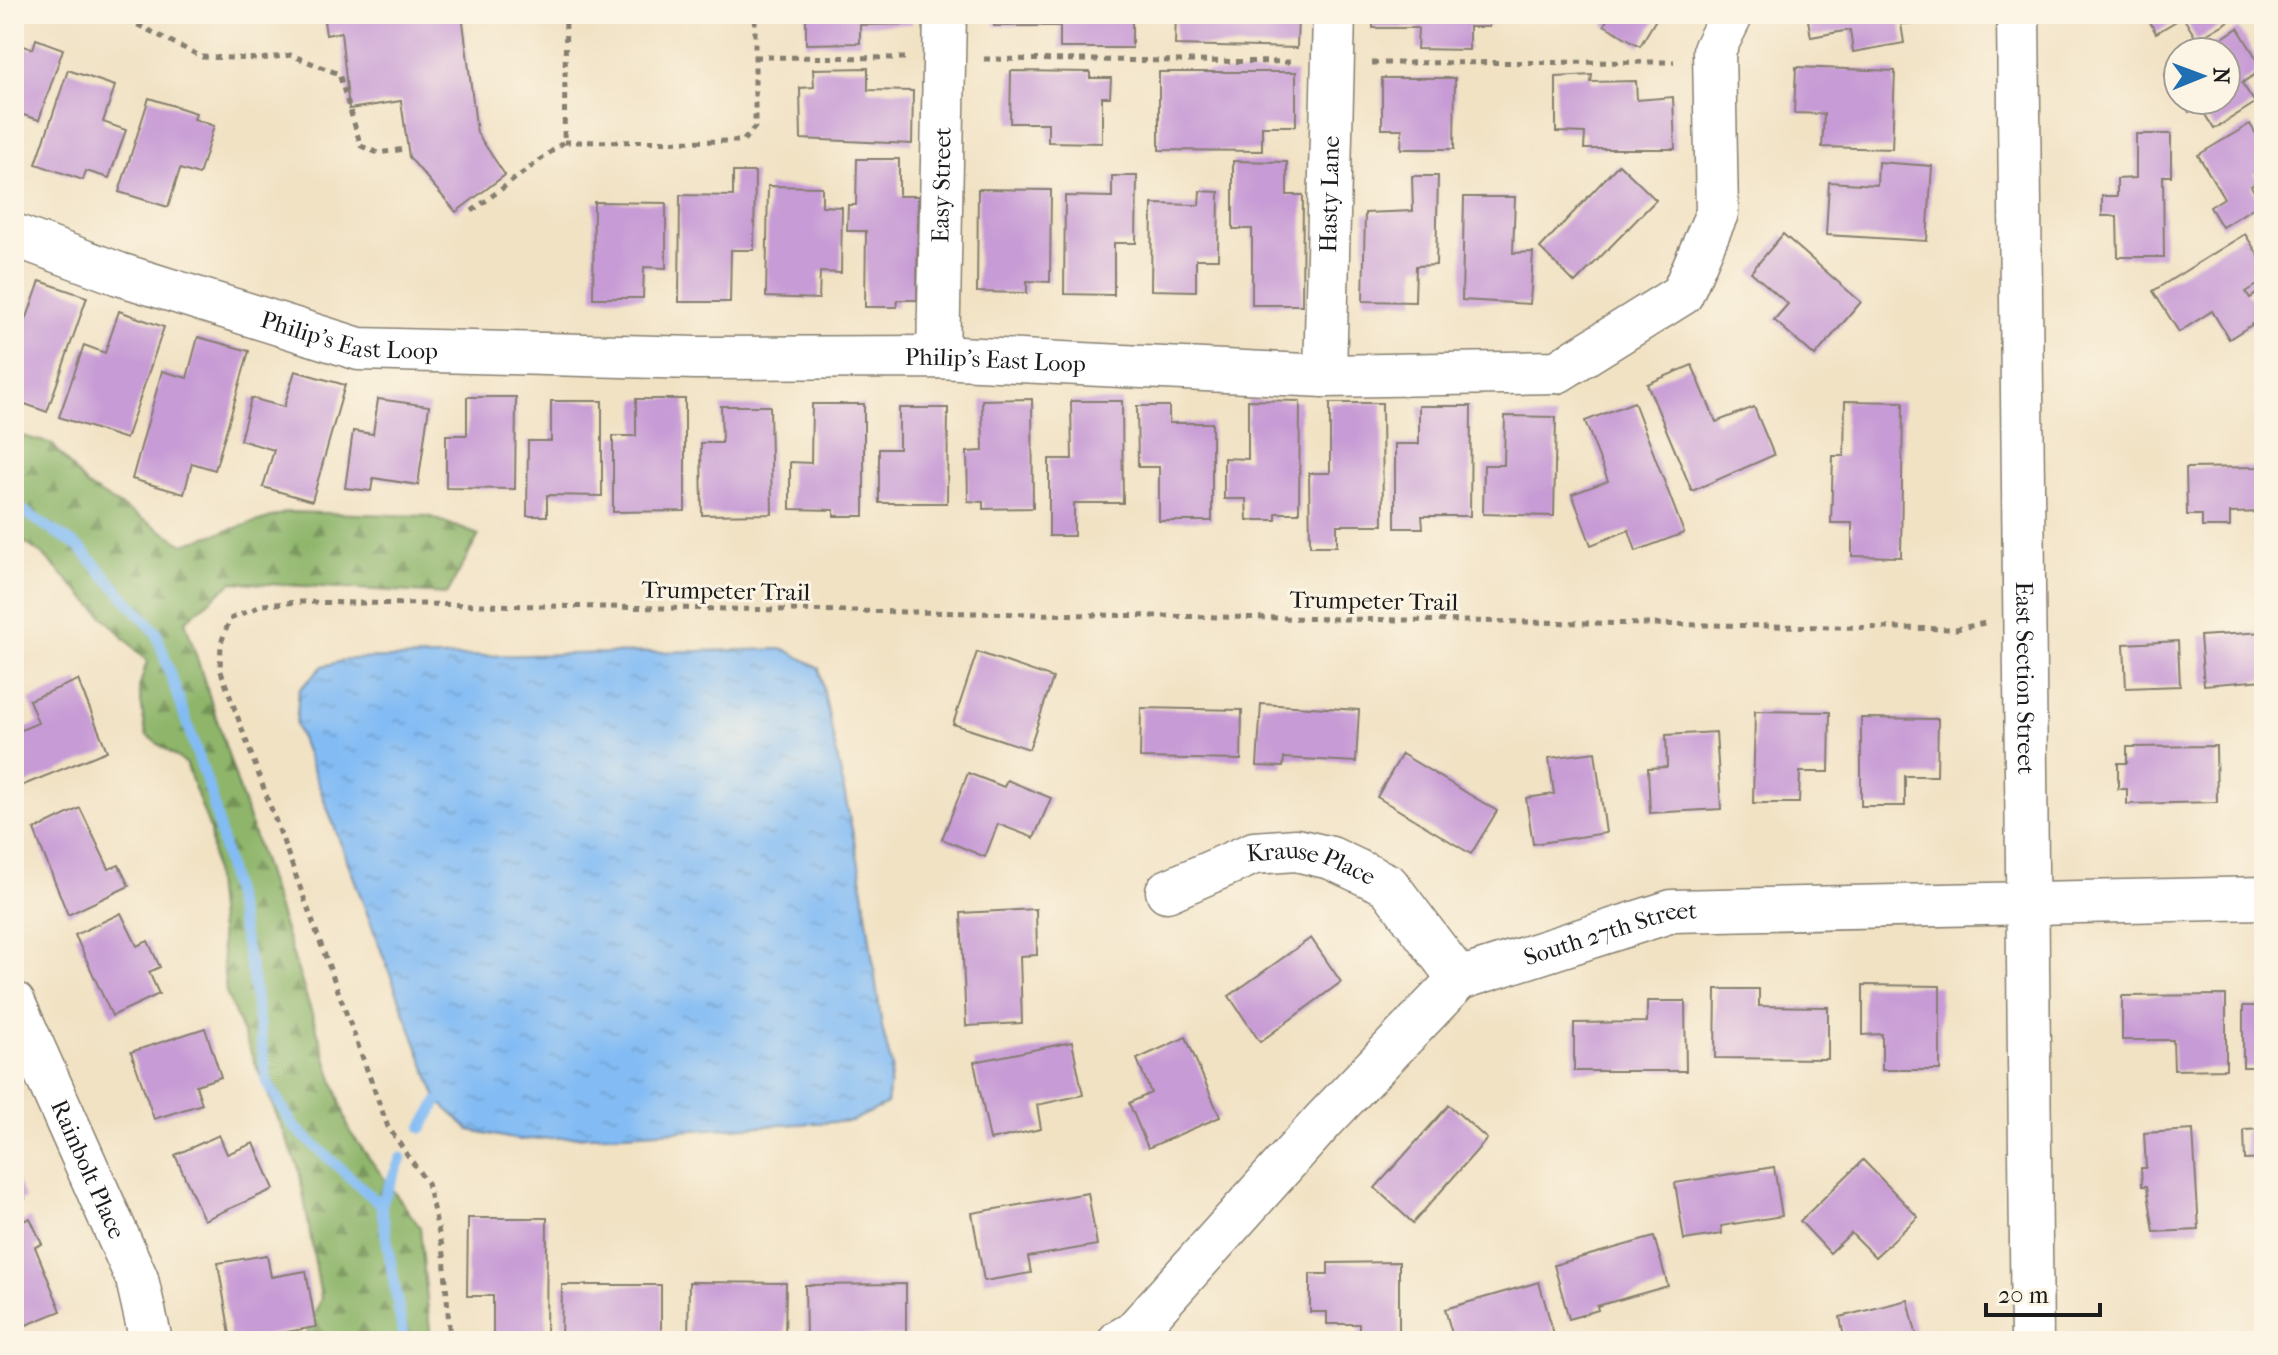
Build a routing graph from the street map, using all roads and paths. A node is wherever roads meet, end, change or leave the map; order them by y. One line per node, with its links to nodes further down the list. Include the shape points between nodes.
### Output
1 (116, 14): 13 (path, via 202,57 291,55 339,74 361,146 378,153)
2 (566, 14): 12 (path)
3 (755, 14): 8 (path)
4 (945, 14): 9 (street, Easy Street)
5 (1334, 14): 11 (street, Hasty Lane)
6 (1732, 14): 10 (street, Philip's East Loop, via 1714,50)
7 (2018, 14): 21 (street, East Section Street)
8 (755, 57): 9 (path); 12 (path, via 755,127 743,141)
9 (944, 58): 11 (path); 16 (street, Easy Street)
10 (1714, 62): 11 (path); 17 (street, Philip's East Loop, via 1717,213 1682,294 1557,372)
11 (1333, 63): 17 (street, Hasty Lane)
12 (564, 142): 14 (path)
13 (405, 149)
14 (472, 211)
15 (14, 235): 16 (street, Philip's East Loop, via 119,274 359,349 681,358)
16 (938, 357): 17 (street, Philip's East Loop)
17 (1325, 376)
18 (1991, 620): 26 (path, Trumpeter Trail, via 1956,629 298,602 263,605 230,619 221,643 220,669 388,1127 427,1183 444,1254)
19 (1167, 891): 22 (street, Krause Place, via 1254,853 1296,850 1331,858 1388,885)
20 (2264, 898): 21 (street, South 27th Street)
21 (2027, 904): 22 (street, South 27th Street, via 1672,911); 27 (street, East Section Street)
22 (1459, 979): 24 (street, South 27th Street, via 1324,1120)
23 (14, 1003): 25 (street, Rainbolt Place, via 137,1279)
24 (1130, 1338)
25 (151, 1341)
26 (450, 1341)
27 (2032, 1341)

